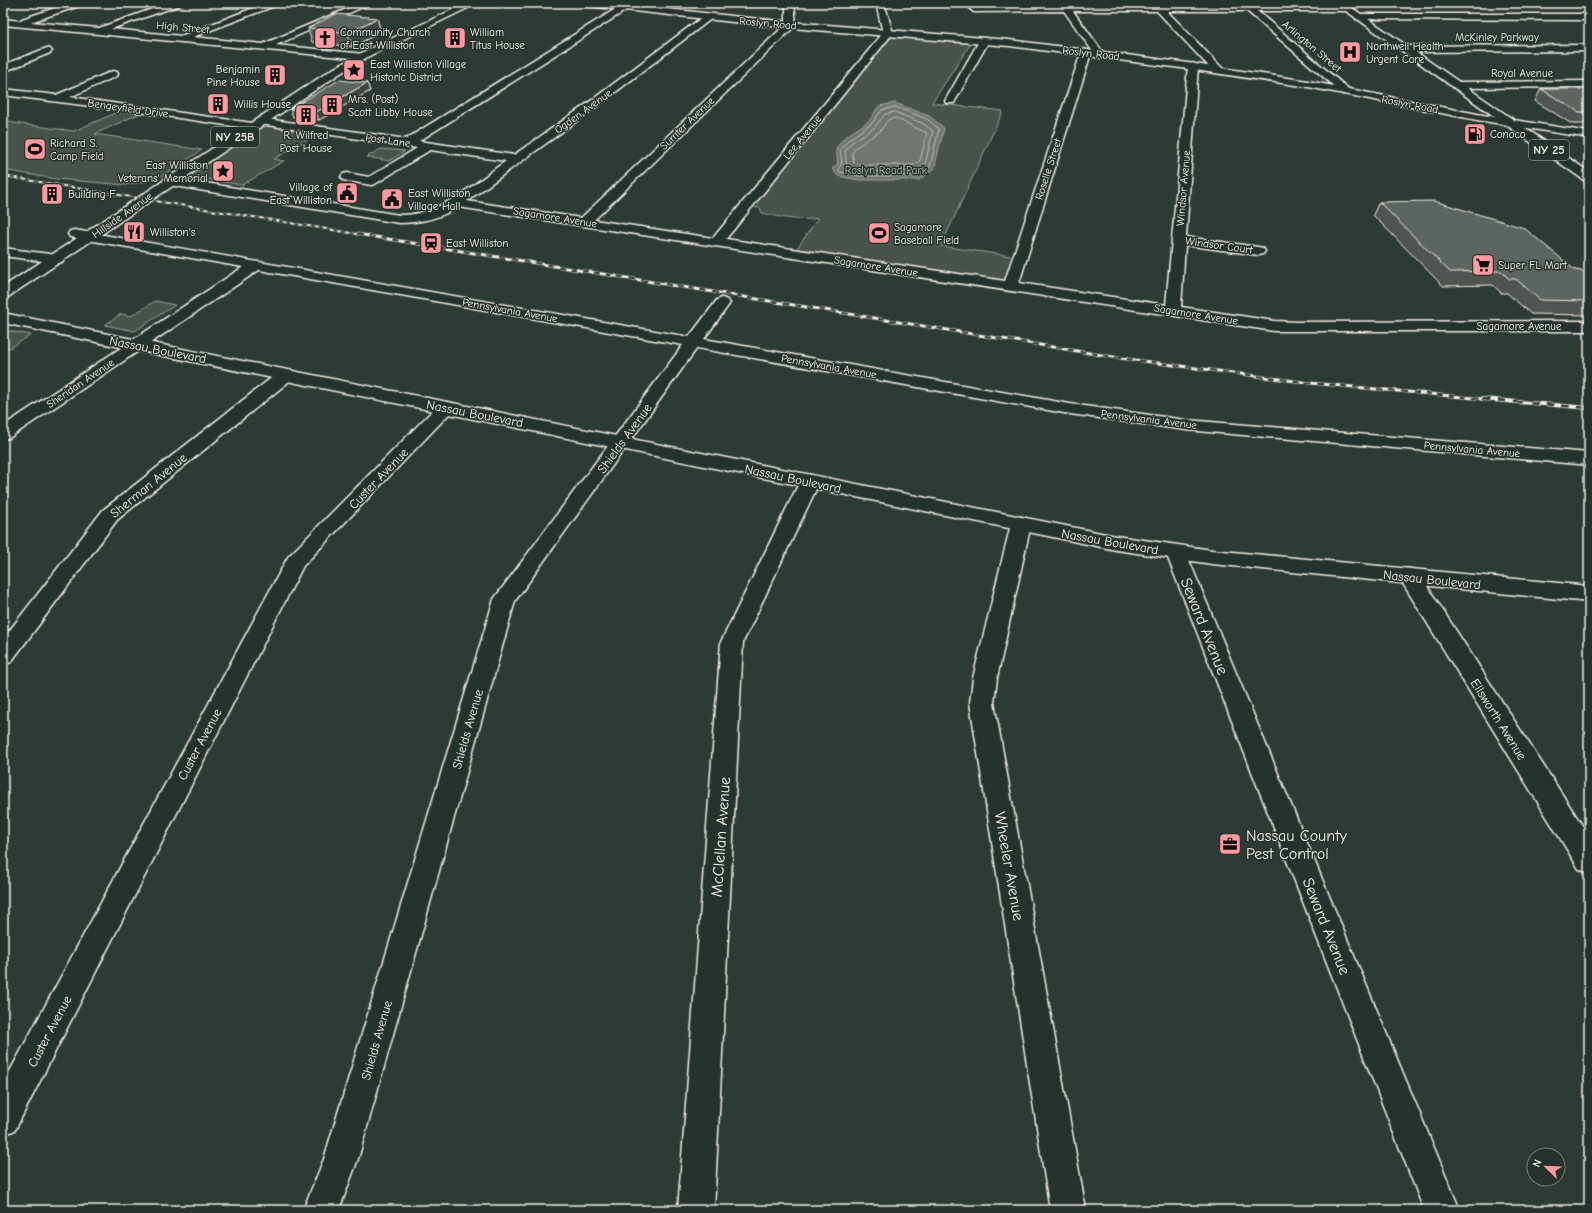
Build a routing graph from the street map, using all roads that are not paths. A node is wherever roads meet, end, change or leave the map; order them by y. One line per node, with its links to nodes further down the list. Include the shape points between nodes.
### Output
1 (79, 3): 22 (street)
2 (177, 3): 25 (street)
3 (274, 3): 28 (street)
4 (368, 3): 29 (street)
5 (474, 3): 35 (street, NY 25B)
6 (588, 3): 15 (street, Roslyn Road)
7 (653, 3): 16 (street)
8 (790, 3): 23 (street)
9 (880, 3): 26 (street)
10 (1342, 5): 14 (street); 18 (street, NY 25)
11 (972, 6): 12 (street); 20 (street)
12 (1065, 6): 13 (street); 34 (street)
13 (1156, 6): 14 (street); 38 (street)
14 (1245, 6): 43 (street, Arlington Street)
15 (625, 7): 16 (street, Roslyn Road); 49 (street)
16 (644, 9): 17 (street, Roslyn Road)
17 (708, 17): 23 (street, Roslyn Road); 51 (street, Ogden Avenue)
18 (1359, 17): 19 (street); 31 (street, NY 25)
19 (1589, 17)
20 (980, 21)
21 (3, 22): 22 (street, High Street)
22 (16, 24): 24 (street); 25 (street, High Street)
23 (791, 25): 26 (street, Roslyn Road); 56 (street, Sumter Avenue)
24 (3, 28)
25 (97, 31): 28 (street, High Street)
26 (888, 33): 27 (street, Roslyn Road); 60 (street, Lee Avenue)
27 (986, 38): 33 (street, Roslyn Road); 45 (street)
28 (180, 39): 29 (street, High Street)
29 (264, 47): 35 (street, High Street)
30 (1589, 48): 31 (street, McKinley Parkway)
31 (1404, 49): 40 (street, NY 25)
32 (47, 51): 37 (street)
33 (1086, 53): 34 (street, Roslyn Road); 67 (street, Roselle Street)
34 (1099, 54): 36 (street, Roslyn Road)
35 (361, 56): 47 (street, NY 25B)
36 (1193, 66): 38 (street, Roslyn Road); 59 (street, Windsor Avenue)
37 (3, 69)
38 (1218, 70): 43 (street, Roslyn Road)
39 (113, 74): 44 (street)
40 (1456, 85): 41 (street, Royal Avenue); 46 (street, NY 25)
41 (1588, 85)
42 (3, 92): 44 (street, Bengeyfield Drive)
43 (1347, 92): 46 (street, Roslyn Road)
44 (58, 98): 47 (street, Bengeyfield Drive)
45 (950, 101)
46 (1510, 122): 48 (street, Roslyn Road); 53 (street, NY 25)
47 (256, 123): 49 (street, Post Lane); 54 (street, NY 25B)
48 (1589, 135)
49 (408, 143): 50 (street, Post Lane)
50 (428, 146): 51 (street, Post Lane); 52 (street, via 371,181)
51 (516, 159): 55 (street, Ogden Avenue)
52 (347, 177)
53 (1589, 178)
54 (166, 183): 55 (street, via 404,219 436,213); 57 (street, Hillside Avenue / NY 25B); 58 (street, Hillside Avenue / NY 25B)
55 (456, 203): 56 (street, Sagamore Avenue)
56 (584, 222): 60 (street, Sagamore Avenue)
57 (75, 234): 58 (street, Pennsylvania Avenue); 63 (street, Hillside Avenue / NY 25B)
58 (92, 236): 64 (street, Hillside Avenue / NY 25B); 65 (street, Pennsylvania Avenue)
59 (1179, 240): 61 (street, Windsor Court); 70 (street, Windsor Avenue)
60 (717, 242): 67 (street, Sagamore Avenue)
61 (1258, 251)
62 (3, 252): 63 (street)
63 (39, 257): 64 (street); 66 (street, Hillside Avenue / NY 25B)
64 (57, 258): 68 (street, Hillside Avenue / NY 25B)
65 (256, 265): 73 (street, Pennsylvania Avenue); 74 (street, Sheridan Avenue)
66 (3, 281)
67 (1011, 286): 70 (street, Sagamore Avenue)
68 (3, 294)
69 (722, 303): 73 (street, Shields Avenue)
70 (1173, 310): 72 (street, Sagamore Avenue, via 1289,327)
71 (3, 318): 74 (street, Nassau Boulevard)
72 (1589, 326)
73 (694, 342): 78 (street, Shields Avenue); 79 (street, Pennsylvania Avenue, via 1070,409 1186,425)
74 (137, 344): 75 (street, Nassau Boulevard); 77 (street, Sheridan Avenue)
75 (286, 375): 76 (street, Nassau Boulevard); 85 (street, Sherman Avenue, via 110,515)
76 (446, 407): 78 (street, Nassau Boulevard); 87 (street, Custer Avenue, via 295,562)
77 (3, 434)
78 (620, 443): 80 (street, Nassau Boulevard); 88 (street, Shields Avenue, via 504,599 341,1159)
79 (1589, 459)
80 (810, 481): 81 (street, Nassau Boulevard); 89 (street, McClellan Avenue, via 732,642)
81 (1021, 524): 82 (street, Nassau Boulevard); 90 (street, Wheeler Avenue, via 985,678 982,703)
82 (1176, 553): 83 (street, Nassau Boulevard); 91 (street, Seward Avenue)
83 (1410, 577): 84 (street, Nassau Boulevard); 86 (street, Ellsworth Avenue)
84 (1589, 594)
85 (3, 656)
86 (1589, 860)
87 (3, 1118)
88 (321, 1210)
89 (696, 1210)
90 (1068, 1210)
91 (1442, 1210)

